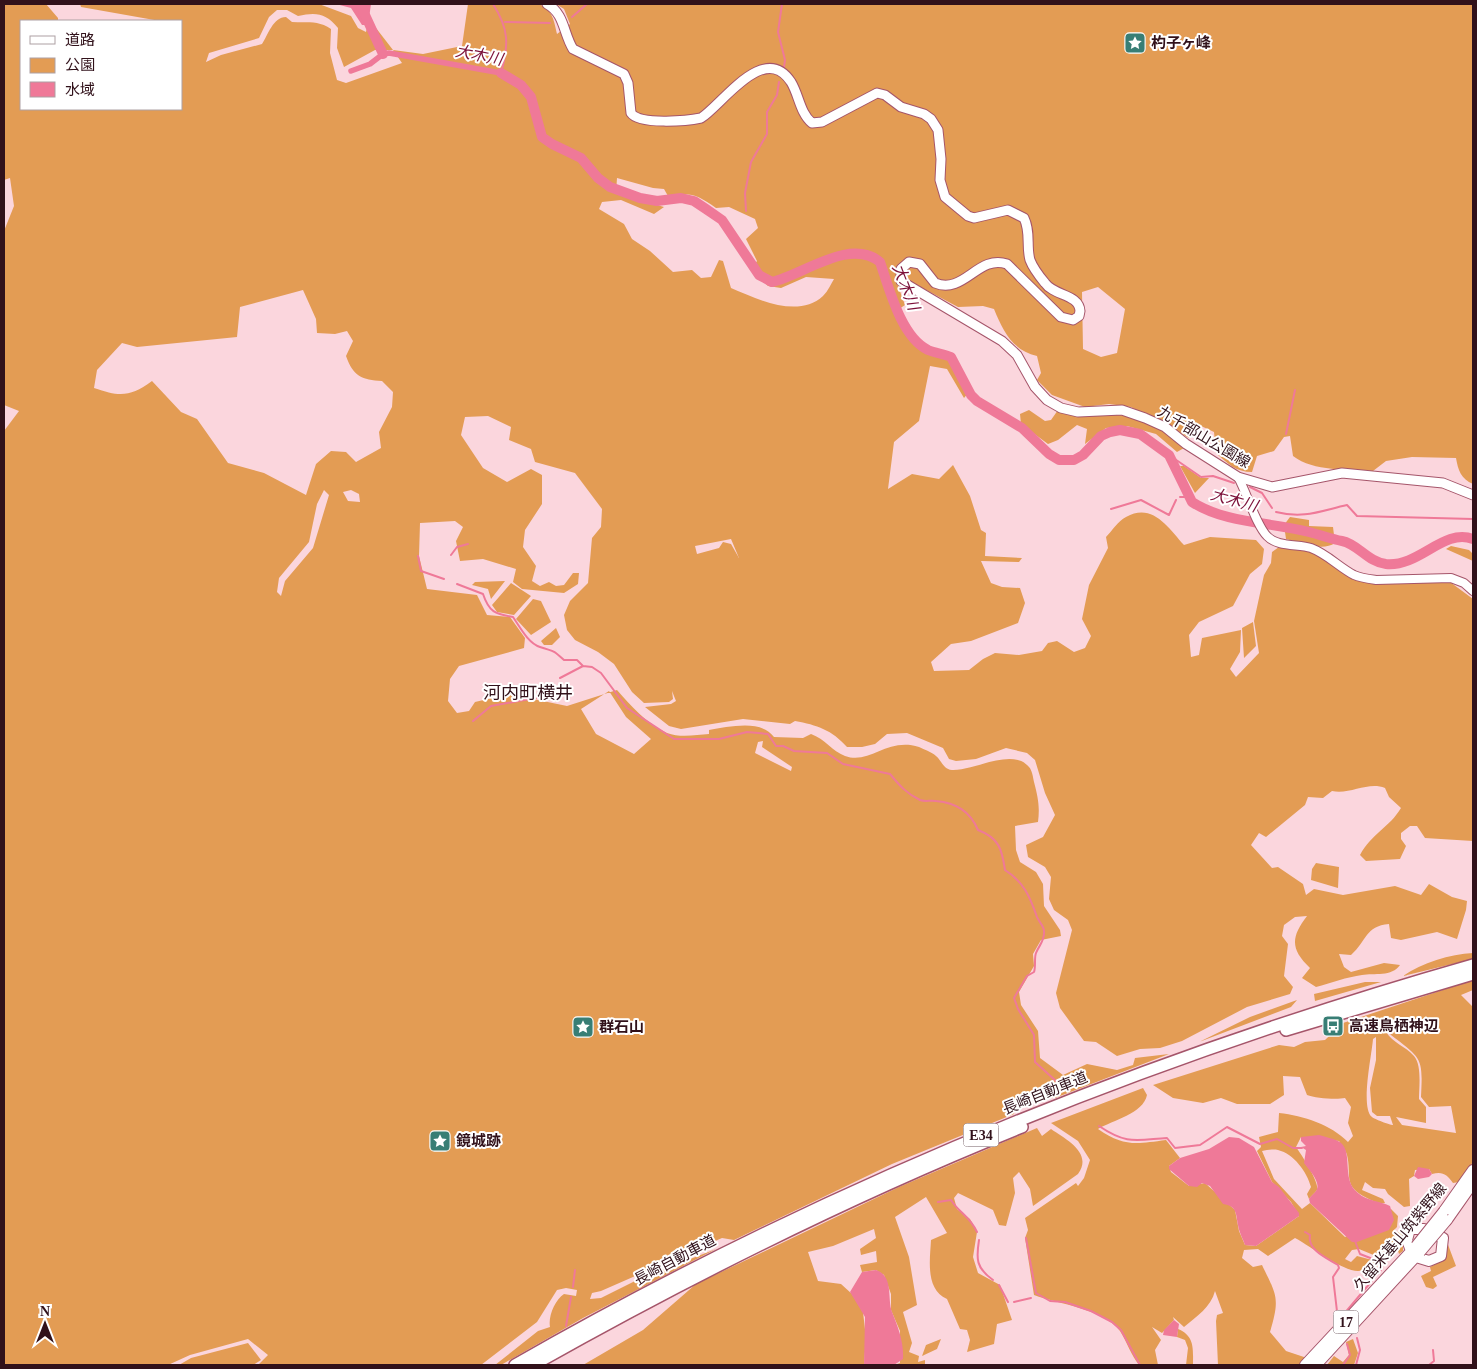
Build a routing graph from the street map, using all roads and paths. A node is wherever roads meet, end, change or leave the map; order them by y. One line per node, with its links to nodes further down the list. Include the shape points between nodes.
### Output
1 (547, 4): 2 (main road, 九千部山公園線, via 555,8 562,19 573,49 624,74 631,113 637,118 701,118 739,83 757,71 766,70 780,72 790,81 806,119 812,123 822,122 877,94 884,94 901,107 924,114 938,130 940,180 945,197 974,218 1008,210 1024,218 1029,232 1032,264 1049,288 1075,300 1080,311 1076,318 1066,320 1007,264 999,261 981,267 951,286 935,283 920,264 909,262 900,269 901,281 1002,341 1017,355 1035,387 1047,400 1078,412 1122,410 1146,418 1165,427)
2 (1238, 477): 3 (main road, 九千部山公園線, via 1272,488 1342,473 1443,483); 4 (street, via 1261,528 1276,542 1320,552 1365,578 1451,578)
3 (1473, 495)
4 (1473, 591)
5 (1473, 965): 11 (highway, 長崎自動車道 / E34, via 1220,1044 1110,1083 956,1145 729,1249)
6 (1473, 974): 12 (highway, 長崎自動車道 / E34, via 1222,1051 960,1152 844,1204 640,1304)
7 (1473, 1170): 9 (main road, 久留米基山筑紫野線 / 17)
8 (1473, 1183): 9 (main road, 久留米基山筑紫野線 / 17)
9 (1446, 1215): 10 (main road, 久留米基山筑紫野線 / 17, bridge)
10 (1416, 1252): 13 (main road, 久留米基山筑紫野線 / 17); 14 (main road, 久留米基山筑紫野線 / 17)
11 (515, 1365)
12 (532, 1365)
13 (1305, 1365)
14 (1316, 1365)

